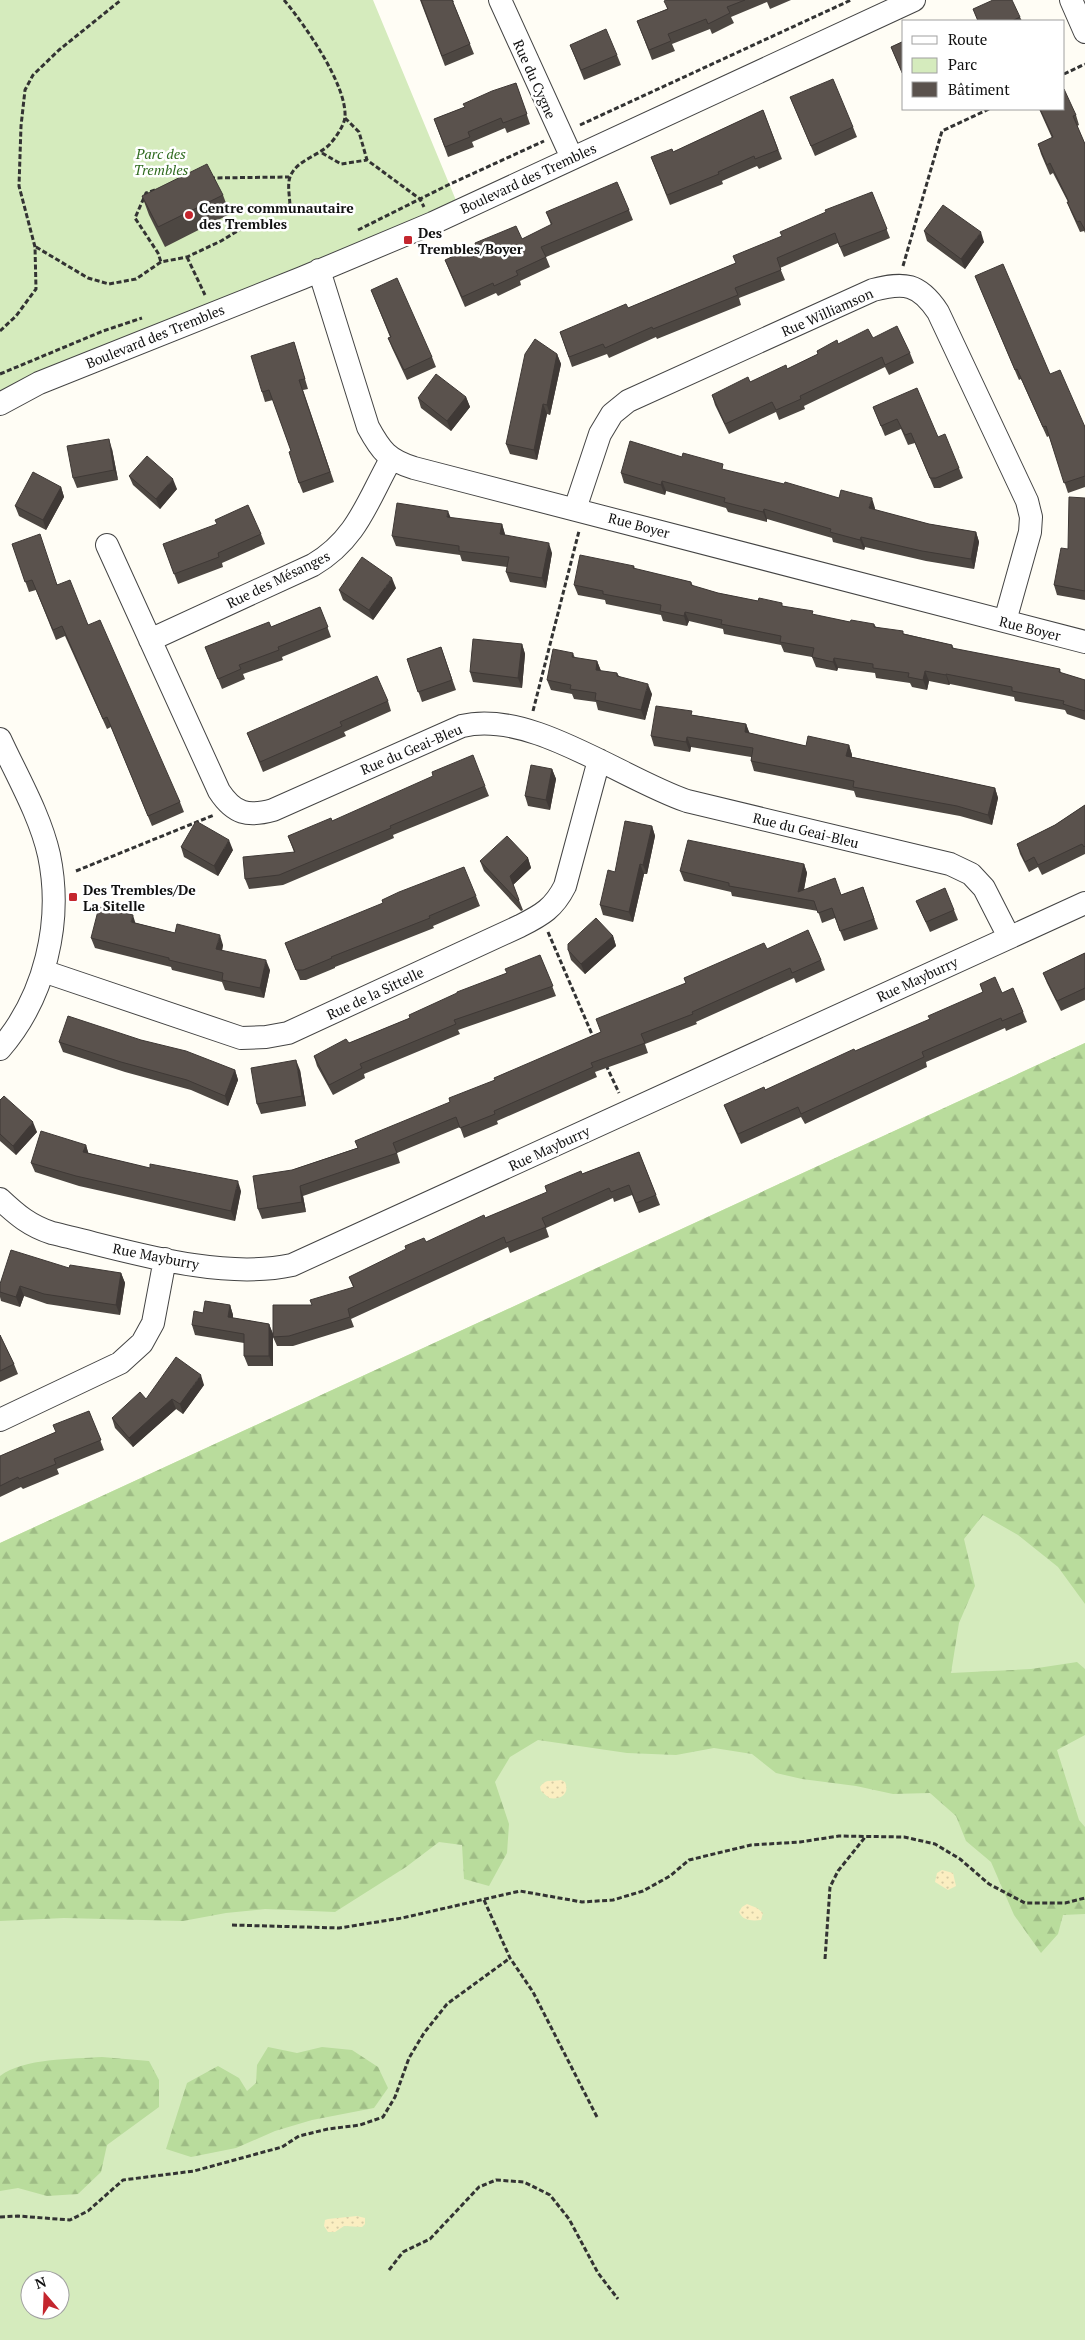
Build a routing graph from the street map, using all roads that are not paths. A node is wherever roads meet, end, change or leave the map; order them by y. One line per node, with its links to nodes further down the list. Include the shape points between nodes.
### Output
1 (500, 0): 5 (street, Rue du Cygne)
2 (914, 0): 5 (street, Boulevard des Trembles)
3 (1071, 0): 4 (street)
4 (1085, 32)
5 (572, 158): 6 (street, Boulevard des Trembles, via 433,223)
6 (319, 270): 7 (street, Boulevard des Trembles, via 39,383); 8 (street, via 368,428)
7 (0, 404)
8 (391, 460): 9 (street, Rue Boyer); 12 (street, Rue des Mésanges, via 353,532 331,554)
9 (580, 510): 11 (street, Rue Boyer); 11 (street, Rue Williamson, via 600,434 612,414 628,401 873,290 906,285 929,299 938,312 1027,501 1030,532)
10 (107, 546): 12 (street, Rue du Geai-Bleu)
11 (1005, 621): 13 (street, Rue Boyer)
12 (150, 640): 15 (street, Rue du Geai-Bleu, via 219,791 228,804 242,812 256,814 273,810 462,726 478,722 498,723 528,732)
13 (1085, 642)
14 (0, 739): 18 (street, via 49,855 54,918)
15 (599, 760): 17 (street, Rue du Geai-Bleu, via 687,801 950,864 971,874 984,888); 18 (street, Rue de la Sittelle, via 565,886 557,901 540,916 296,1030 266,1037 241,1038)
16 (1085, 903): 17 (street, Rue Mayburry)
17 (1009, 937): 21 (street, Rue Mayburry, via 292,1264 233,1270)
18 (43, 971): 19 (street, via 26,1008)
19 (0, 1049)
20 (0, 1199): 21 (street, Rue Mayburry, via 34,1227)
21 (165, 1259): 22 (street, via 154,1323 142,1343 120,1363)
22 (0, 1420)

